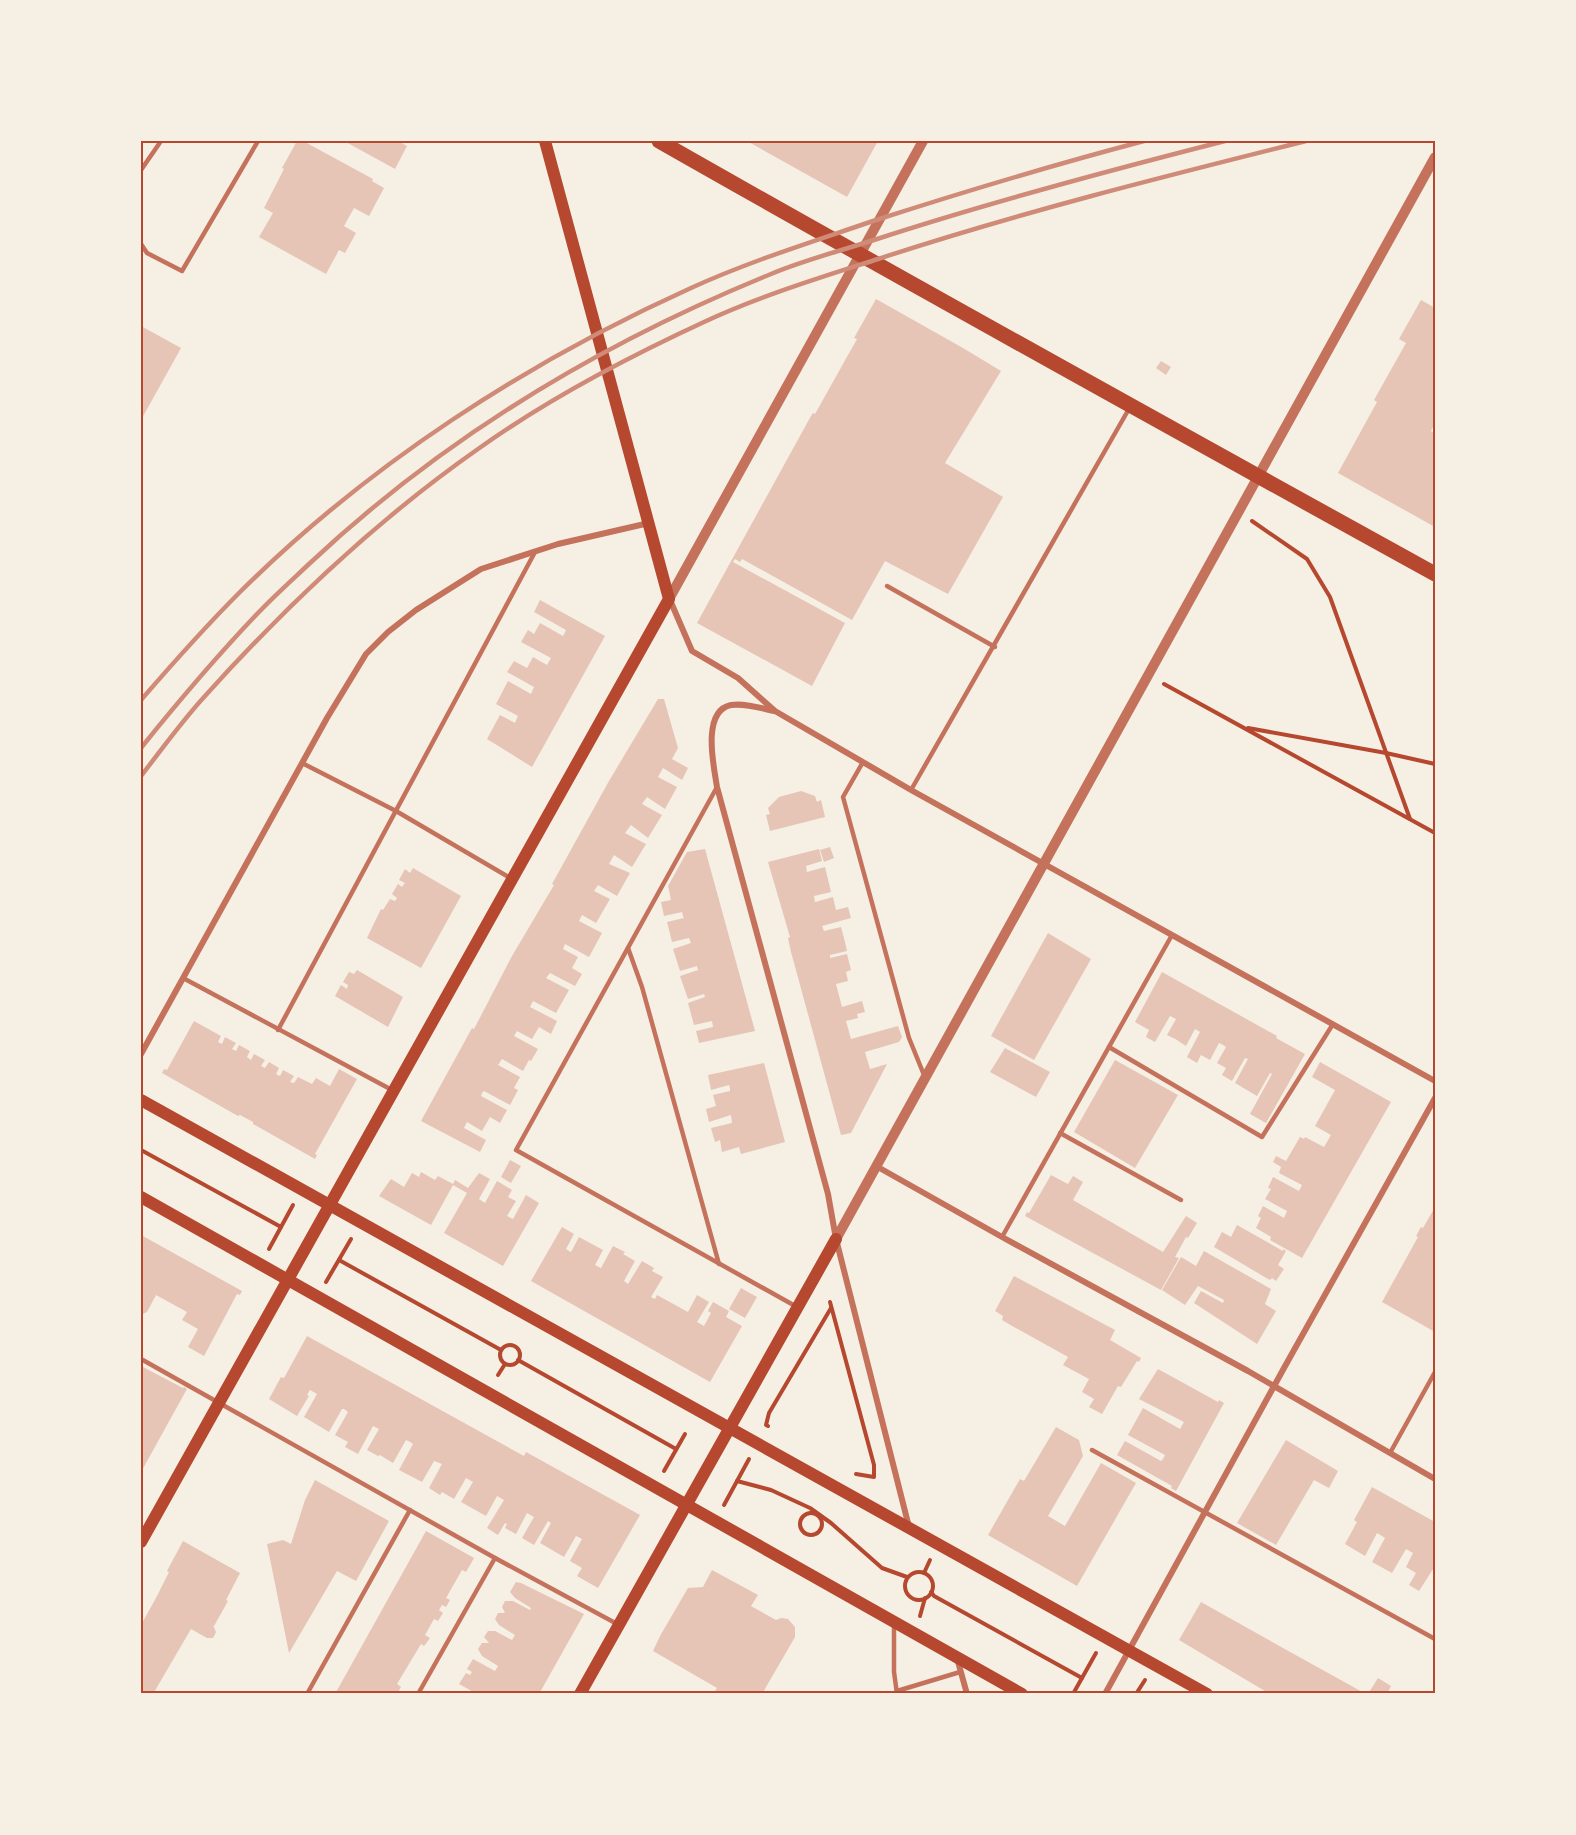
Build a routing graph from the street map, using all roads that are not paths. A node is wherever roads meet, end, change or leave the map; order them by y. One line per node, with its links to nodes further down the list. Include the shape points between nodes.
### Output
1 (160, 141): 7 (lane)
2 (258, 141): 8 (lane, via 182,271 147,253)
3 (545, 141): 12 (main road)
4 (660, 141): 9 (main road)
5 (923, 141): 9 (street)
6 (1435, 156): 11 (street)
7 (141, 170)
8 (141, 244)
9 (859, 255): 10 (main road); 16 (street)
10 (1130, 407): 11 (main road); 17 (lane)
11 (1258, 475): 14 (main road); 24 (street)
12 (649, 523): 13 (street); 16 (main road)
13 (536, 550): 20 (street, via 481,569 388,632 351,676); 23 (lane)
14 (1435, 574)
15 (887, 586): 17 (lane)
16 (669, 599): 18 (street, via 692,651 738,678); 25 (main road)
17 (995, 647): 22 (lane)
18 (775, 711): 19 (street); 21 (street, via 729,705 718,713 711,746)
19 (863, 762): 22 (street); 33 (lane, via 843,797 909,1038)
20 (302, 763): 23 (lane); 28 (street)
21 (717, 787): 27 (lane); 44 (street, via 828,1194)
22 (911, 790): 24 (street)
23 (396, 811): 25 (lane); 30 (lane)
24 (1043, 863): 26 (street); 33 (street)
25 (512, 879): 35 (main road)
26 (1172, 935): 29 (street); 31 (lane)
27 (628, 948): 45 (lane); 45 (lane, via 516,1150)
28 (183, 978): 30 (lane); 32 (street)
29 (1333, 1024): 31 (lane, via 1262,1137); 34 (street)
30 (278, 1030): 35 (lane)
31 (1109, 1047): 38 (lane)
32 (141, 1054)
33 (925, 1077): 39 (street)
34 (1435, 1081)
35 (393, 1091): 42 (main road)
36 (1435, 1098): 50 (street)
37 (141, 1100): 42 (main road)
38 (1060, 1133): 41 (lane); 43 (lane)
39 (876, 1166): 43 (street); 44 (street)
40 (141, 1197): 46 (main road)
41 (1181, 1200)
42 (329, 1205): 46 (main road); 52 (main road)
43 (1002, 1237): 50 (street)
44 (836, 1239): 47 (main road); 59 (street)
45 (719, 1264): 47 (lane)
46 (287, 1280): 51 (main road); 56 (main road)
47 (797, 1307): 52 (main road)
48 (141, 1359): 51 (lane)
49 (1435, 1372): 54 (lane)
50 (1274, 1386): 54 (street); 58 (street)
51 (218, 1403): 57 (lane); 60 (main road)
52 (729, 1427): 56 (main road); 59 (main road)
53 (1092, 1450): 58 (lane)
54 (1390, 1453): 55 (street)
55 (1435, 1479)
56 (685, 1504): 62 (main road); 63 (main road)
57 (410, 1510): 61 (lane); 69 (lane)
58 (1204, 1513): 64 (lane); 65 (street)
59 (909, 1527): 65 (main road)
60 (141, 1542)
61 (495, 1558): 63 (lane); 70 (lane)
62 (894, 1622): 66 (main road); 68 (lane)
63 (618, 1625): 71 (main road)
64 (1435, 1639)
65 (1129, 1650): 74 (street); 75 (main road)
66 (957, 1658): 67 (street); 73 (main road)
67 (960, 1672): 68 (lane); 72 (street)
68 (897, 1692)
69 (307, 1694)
70 (418, 1694)
71 (580, 1694)
72 (967, 1694)
73 (1022, 1694)
74 (1105, 1694)
75 (1207, 1694)

